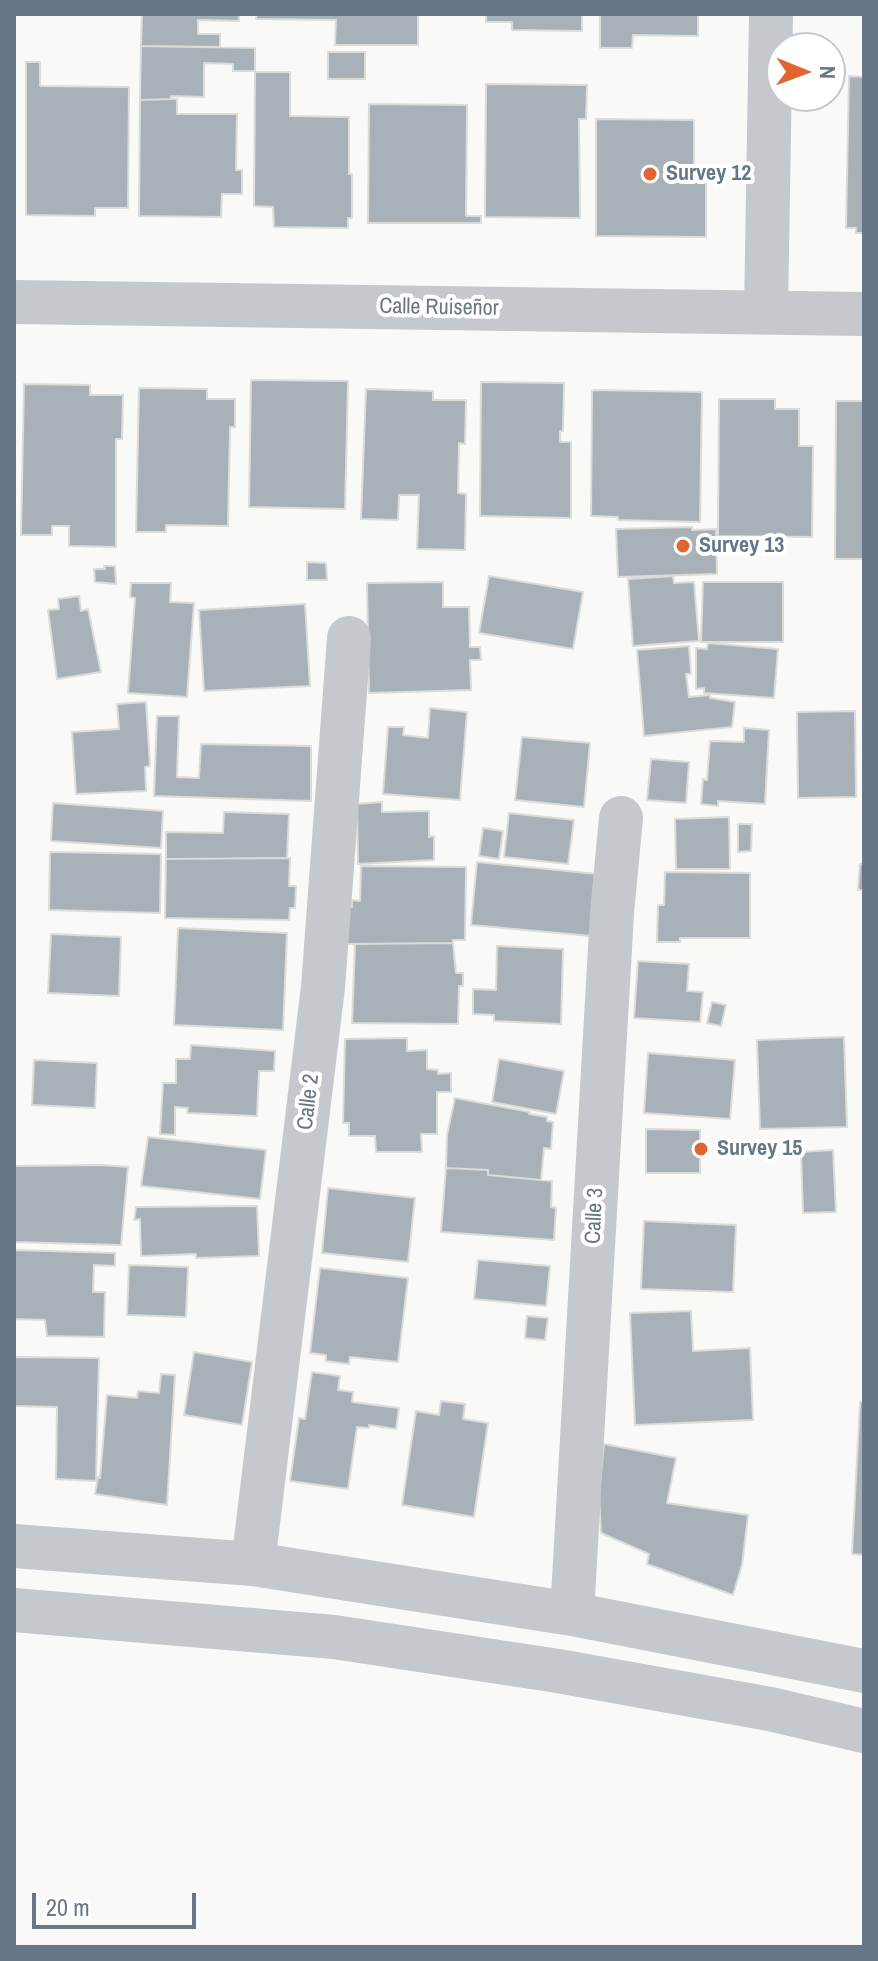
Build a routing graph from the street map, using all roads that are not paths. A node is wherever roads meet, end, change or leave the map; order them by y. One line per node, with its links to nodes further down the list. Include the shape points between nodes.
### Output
1 (771, 14): 3 (street)
2 (14, 302): 3 (street, Calle Ruiseñor)
3 (766, 312): 4 (street, Calle Ruiseñor)
4 (864, 314)
5 (349, 638): 8 (street, Calle 2, via 323,987)
6 (621, 818): 10 (street, Calle 3)
7 (14, 1546): 8 (street)
8 (253, 1564): 10 (street)
9 (14, 1610): 12 (street, via 334,1637 573,1673)
10 (572, 1614): 11 (street)
11 (864, 1671)
12 (864, 1731)

